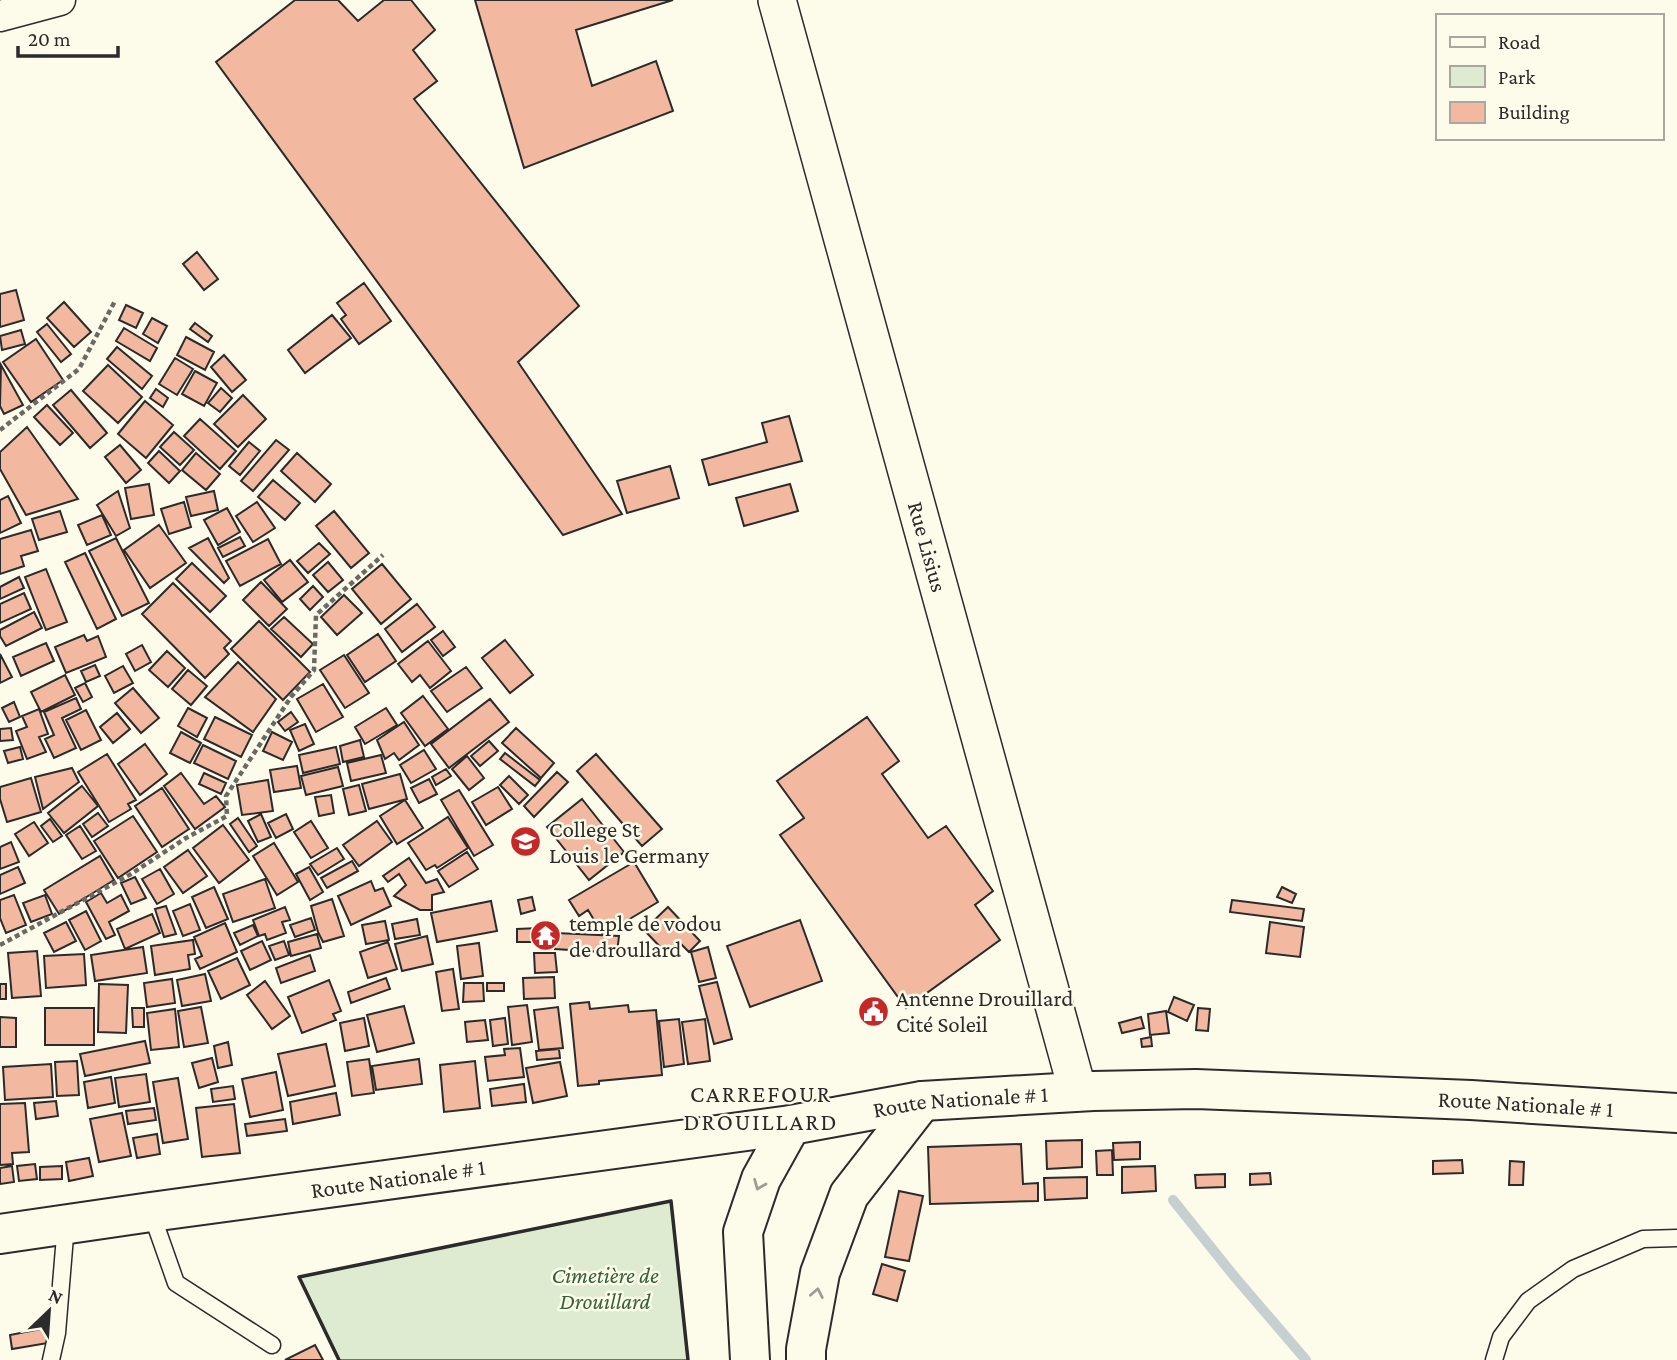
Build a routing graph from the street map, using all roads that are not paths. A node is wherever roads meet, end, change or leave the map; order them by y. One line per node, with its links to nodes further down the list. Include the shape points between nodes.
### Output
1 (60, 0): 3 (street)
2 (777, 0): 4 (street, Rue Lisius)
3 (0, 16)
4 (1086, 1092): 5 (main road, Route Nationale # 1); 6 (main road, Route Nationale # 1, via 1196,1089)
5 (922, 1101): 7 (main road, Route Nationale # 1); 15 (main road, one-way to 5, via 820,1273 849,1195)
6 (1677, 1113)
7 (792, 1125): 8 (main road, Route Nationale # 1); 14 (main road, one-way to 14, via 761,1179 743,1232)
8 (151, 1212): 9 (main road, Route Nationale # 1); 12 (lane, via 176,1283)
9 (66, 1224): 10 (main road, Route Nationale # 1); 13 (lane)
10 (0, 1234)
11 (1677, 1238): 16 (lane, via 1643,1239 1573,1269 1528,1301 1502,1337)
12 (272, 1345)
13 (51, 1360)
14 (750, 1360)
15 (806, 1360)
16 (1494, 1360)

